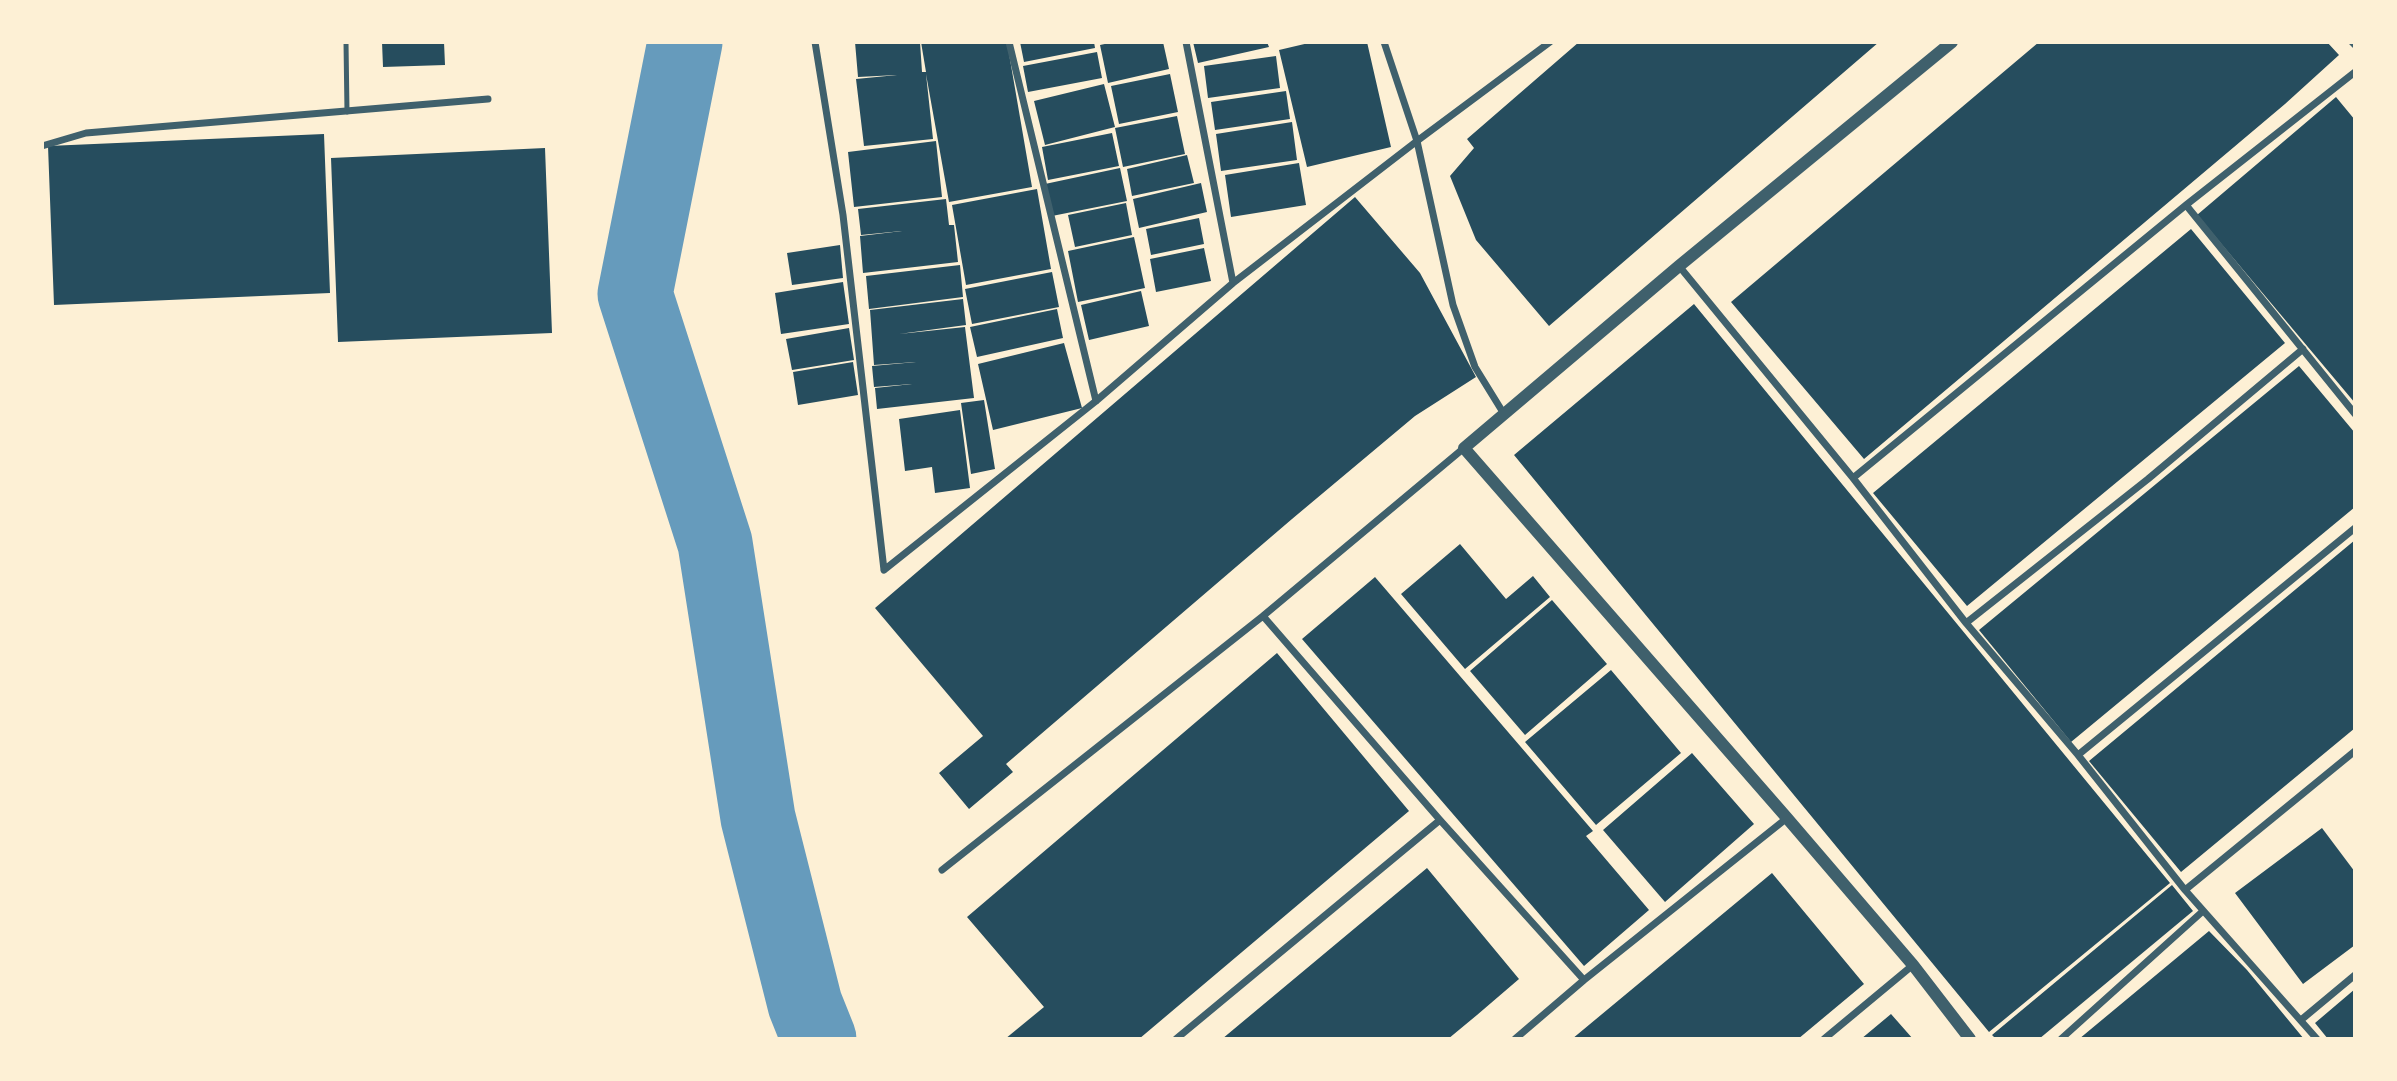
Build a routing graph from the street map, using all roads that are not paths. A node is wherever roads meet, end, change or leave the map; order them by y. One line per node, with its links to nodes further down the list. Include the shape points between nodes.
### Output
1 (346, 42): 10 (lane)
2 (815, 42): 17 (street, via 843,215 884,570)
3 (1009, 42): 17 (street)
4 (1186, 42): 15 (street)
5 (1384, 42): 11 (street)
6 (1550, 42): 11 (street)
7 (1952, 42): 14 (street)
8 (2355, 72): 13 (street)
9 (488, 99): 10 (street)
10 (347, 112): 12 (street, via 86,133)
11 (1417, 141): 15 (street); 18 (street, via 1453,305 1475,366)
12 (42, 146)
13 (2186, 205): 16 (street); 21 (street)
14 (1679, 266): 18 (street); 21 (street)
15 (1233, 283): 17 (street)
16 (2303, 349): 19 (street); 24 (street)
17 (1096, 401)
18 (1503, 414): 20 (street)
19 (2355, 414)
20 (1464, 448): 23 (street); 27 (street)
21 (1853, 478): 24 (street)
22 (2355, 528): 26 (street)
23 (1263, 616): 28 (street); 29 (street)
24 (1966, 623): 26 (street)
25 (2355, 751): 30 (street)
26 (2078, 755): 30 (street)
27 (1787, 818): 32 (street); 34 (street)
28 (1440, 820): 34 (street); 36 (street)
29 (942, 870)
30 (2185, 890): 31 (street)
31 (2203, 911): 35 (street); 40 (street)
32 (1913, 965): 38 (street); 39 (street)
33 (2355, 975): 35 (street)
34 (1584, 980): 37 (street)
35 (2301, 1020): 41 (street)
36 (1176, 1039)
37 (1516, 1039)
38 (1824, 1039)
39 (1970, 1039)
40 (2060, 1039)
41 (2317, 1039)

